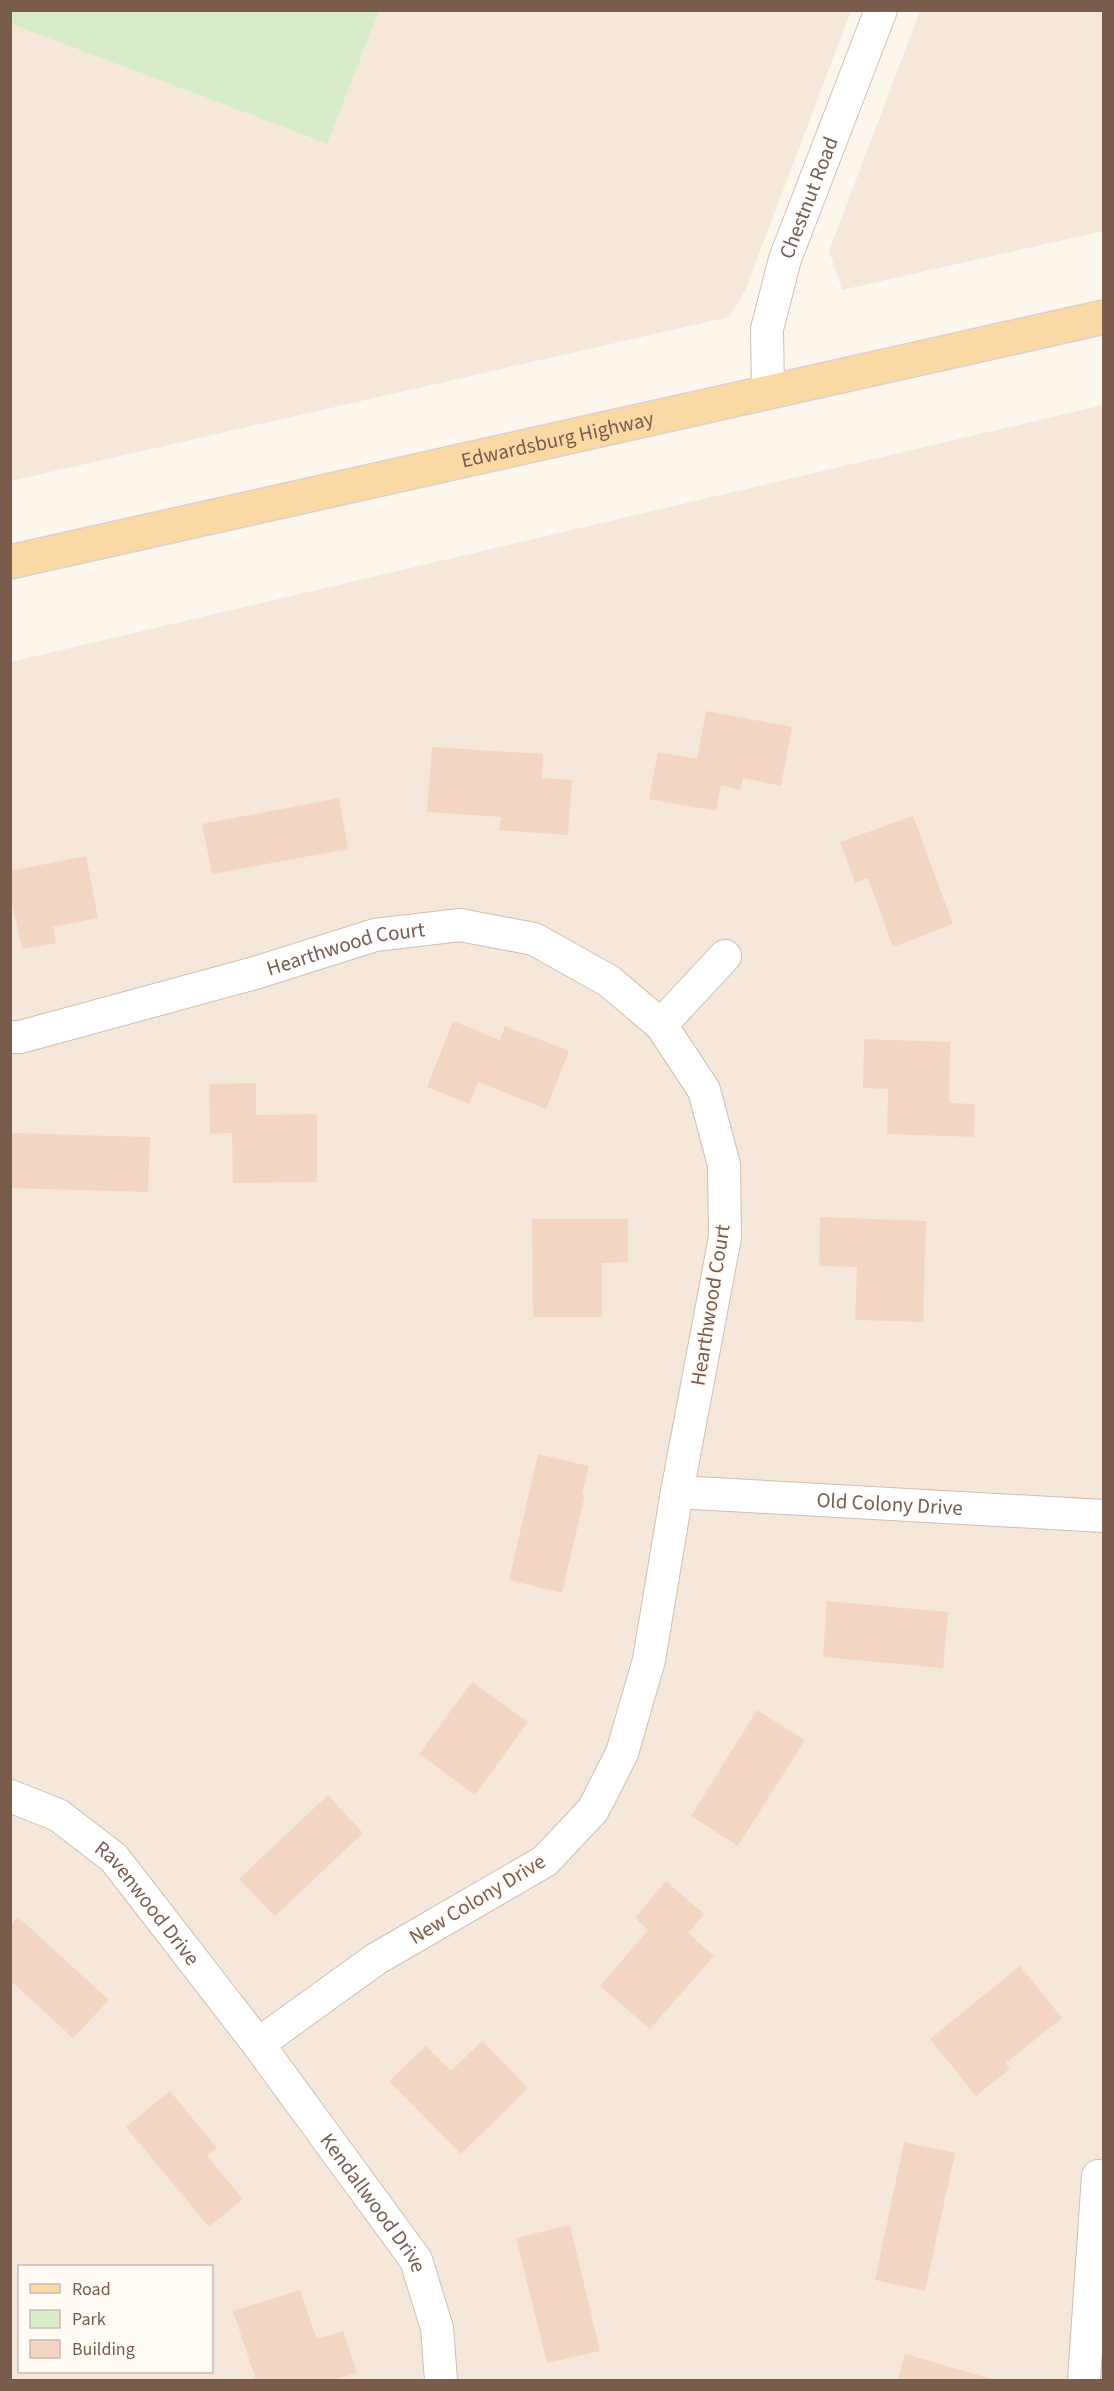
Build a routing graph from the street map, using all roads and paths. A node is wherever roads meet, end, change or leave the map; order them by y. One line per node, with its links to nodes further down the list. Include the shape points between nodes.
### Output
1 (881, 10): 3 (street, Chestnut Road, via 785,259 767,329)
2 (1104, 317): 3 (main road, Edwardsburg Highway)
3 (768, 392): 4 (main road, Edwardsburg Highway)
4 (10, 562)
5 (725, 956): 6 (street)
6 (661, 1025): 7 (street, Hearthwood Court, via 609,981 534,939 460,925 375,935 255,973); 8 (street, Hearthwood Court, via 704,1090 724,1165 724,1237)
7 (10, 1037)
8 (677, 1492): 9 (street, Old Colony Drive); 11 (street, New Colony Drive, via 649,1660 622,1753 593,1810 544,1861 375,1959)
9 (1104, 1516)
10 (10, 1796): 11 (street, Ravenwood Drive, via 58,1815 114,1858)
11 (258, 2044): 13 (street, Kendallwood Drive, via 416,2260 437,2328)
12 (1098, 2176): 14 (street)
13 (441, 2380)
14 (1084, 2380)

